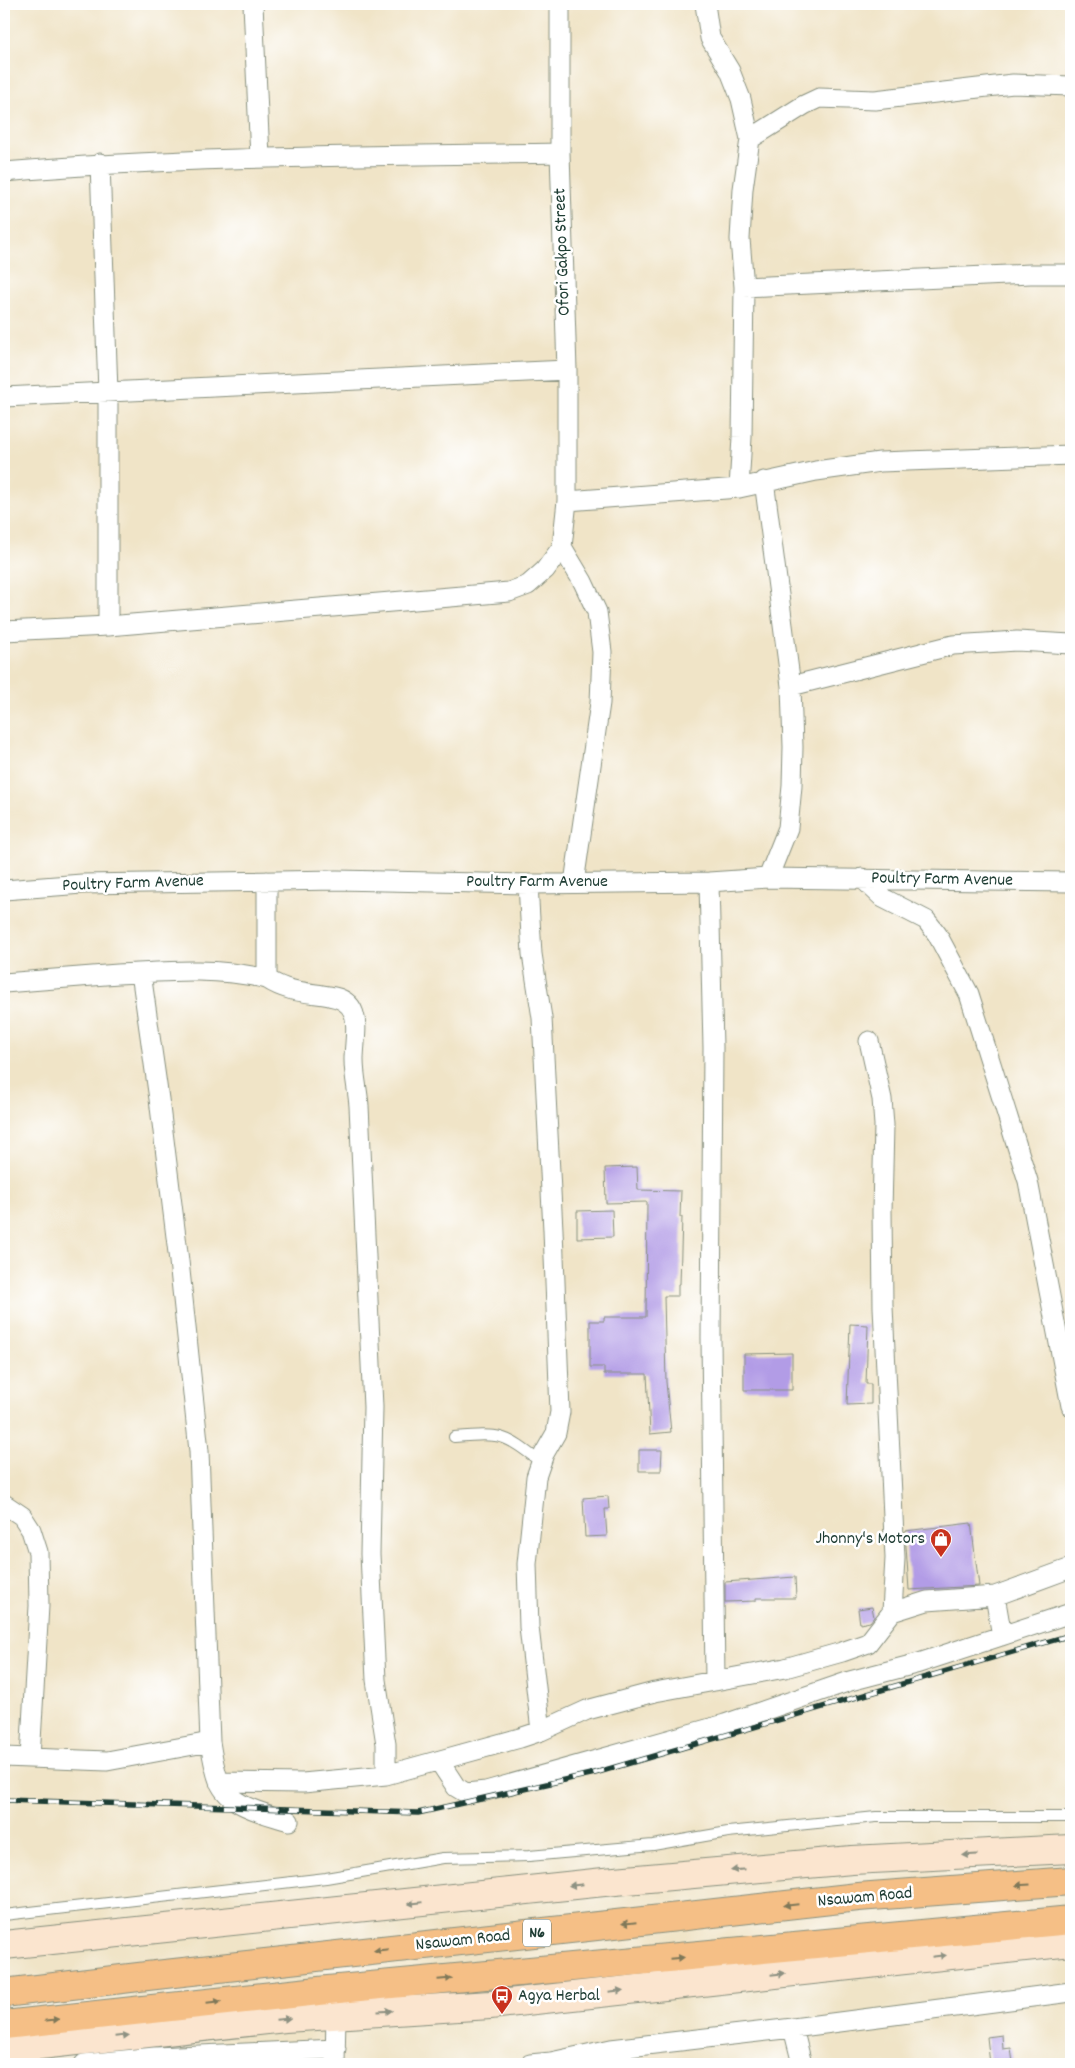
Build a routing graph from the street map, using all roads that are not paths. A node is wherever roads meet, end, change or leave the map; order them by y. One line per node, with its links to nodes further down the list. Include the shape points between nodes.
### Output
1 (254, 4): 7 (street)
2 (560, 4): 6 (street, Ofori Gakpo Street)
3 (706, 4): 5 (street, via 710,38 730,71 741,99)
4 (1071, 86): 5 (street, via 1013,84 875,100 819,98)
5 (750, 140): 11 (street, via 740,239)
6 (560, 154): 7 (street); 12 (street, Ofori Gakpo Street)
7 (260, 158): 8 (street)
8 (100, 164): 9 (street); 13 (street)
9 (4, 172)
10 (1071, 274): 11 (street)
11 (744, 287): 17 (street)
12 (567, 370): 13 (street); 18 (street, Ofori Gakpo Street)
13 (108, 392): 14 (street); 20 (street)
14 (4, 397)
15 (1071, 455): 16 (street, via 880,462)
16 (764, 481): 17 (street); 23 (street)
17 (739, 488): 18 (street)
18 (567, 501): 19 (street, Ofori Gakpo Street)
19 (562, 547): 20 (street, via 545,570 528,585 509,592); 29 (street, via 596,612 602,652 600,702)
20 (108, 626): 21 (street)
21 (4, 631)
22 (1071, 644): 23 (street, via 1017,640 953,645)
23 (791, 686): 24 (street, via 792,786 788,828)
24 (768, 878): 25 (street, Poultry Farm Avenue); 27 (street, Poultry Farm Avenue)
25 (862, 878): 28 (street, Poultry Farm Avenue); 36 (street, via 883,898 926,920 969,994 1028,1181)
26 (267, 881): 30 (street, Poultry Farm Avenue); 31 (street, Poultry Farm Avenue, via 82,884); 33 (street)
27 (709, 882): 29 (street, Poultry Farm Avenue); 46 (street, via 713,1047 711,1338)
28 (1071, 882)
29 (574, 883): 30 (street, Poultry Farm Avenue)
30 (528, 884): 38 (street, via 532,954 542,1018 560,1412 556,1433)
31 (4, 890)
32 (141, 973): 33 (street, via 210,970); 34 (street); 49 (street, via 171,1194 199,1451)
33 (267, 978): 53 (street, via 280,987 335,997 347,1002 355,1013 354,1062 373,1406 370,1554 376,1680 386,1744)
34 (4, 982)
35 (869, 1040): 42 (street, via 882,1099 884,1125 883,1297 895,1558)
36 (1071, 1406)
37 (454, 1437): 38 (lane, via 501,1436)
38 (542, 1463): 48 (street, via 536,1477 527,1564 529,1627)
39 (4, 1504): 51 (street, via 22,1516 31,1530 38,1552 39,1606)
40 (1071, 1568): 41 (street)
41 (995, 1596): 42 (street, via 927,1602); 44 (street)
42 (892, 1612): 45 (street, via 868,1644)
43 (1071, 1613): 44 (street)
44 (1002, 1636): 47 (street)
45 (842, 1652): 46 (street, via 784,1668); 47 (street)
46 (715, 1681): 48 (street, via 655,1692 587,1710)
47 (850, 1681): 52 (street, via 725,1724 486,1791 466,1793 456,1787)
48 (541, 1731): 52 (street)
49 (210, 1742): 51 (street, via 107,1761); 54 (street)
50 (4, 1757): 51 (street)
51 (30, 1758)
52 (440, 1761): 53 (street)
53 (386, 1775): 54 (street, via 303,1783)
54 (219, 1782): 56 (street, via 248,1808)
55 (1071, 1817): 59 (lane, via 876,1817 728,1832 653,1845 530,1856 443,1858 326,1878)
56 (288, 1821)
57 (1071, 1849): 62 (main road, one-way to 62, via 832,1862 604,1882)
58 (1071, 1881): 64 (highway, Nsawam Road / N6, one-way to 64, via 858,1897)
59 (4, 1915)
60 (1071, 1920): 66 (highway, Nsawam Road / N6, one-way to 60, via 328,1990)
61 (1071, 1942): 65 (main road, one-way to 61, via 490,2005)
62 (4, 1945)
63 (1071, 1992): 67 (street)
64 (4, 1993)
65 (336, 2015): 68 (main road, one-way to 65); 69 (street)
66 (4, 2025)
67 (793, 2028): 70 (street); 74 (street)
68 (4, 2049)
69 (336, 2057): 71 (street)
70 (588, 2059): 73 (street)
71 (156, 2061): 72 (street)
72 (84, 2064)
73 (530, 2064)
74 (802, 2064)

